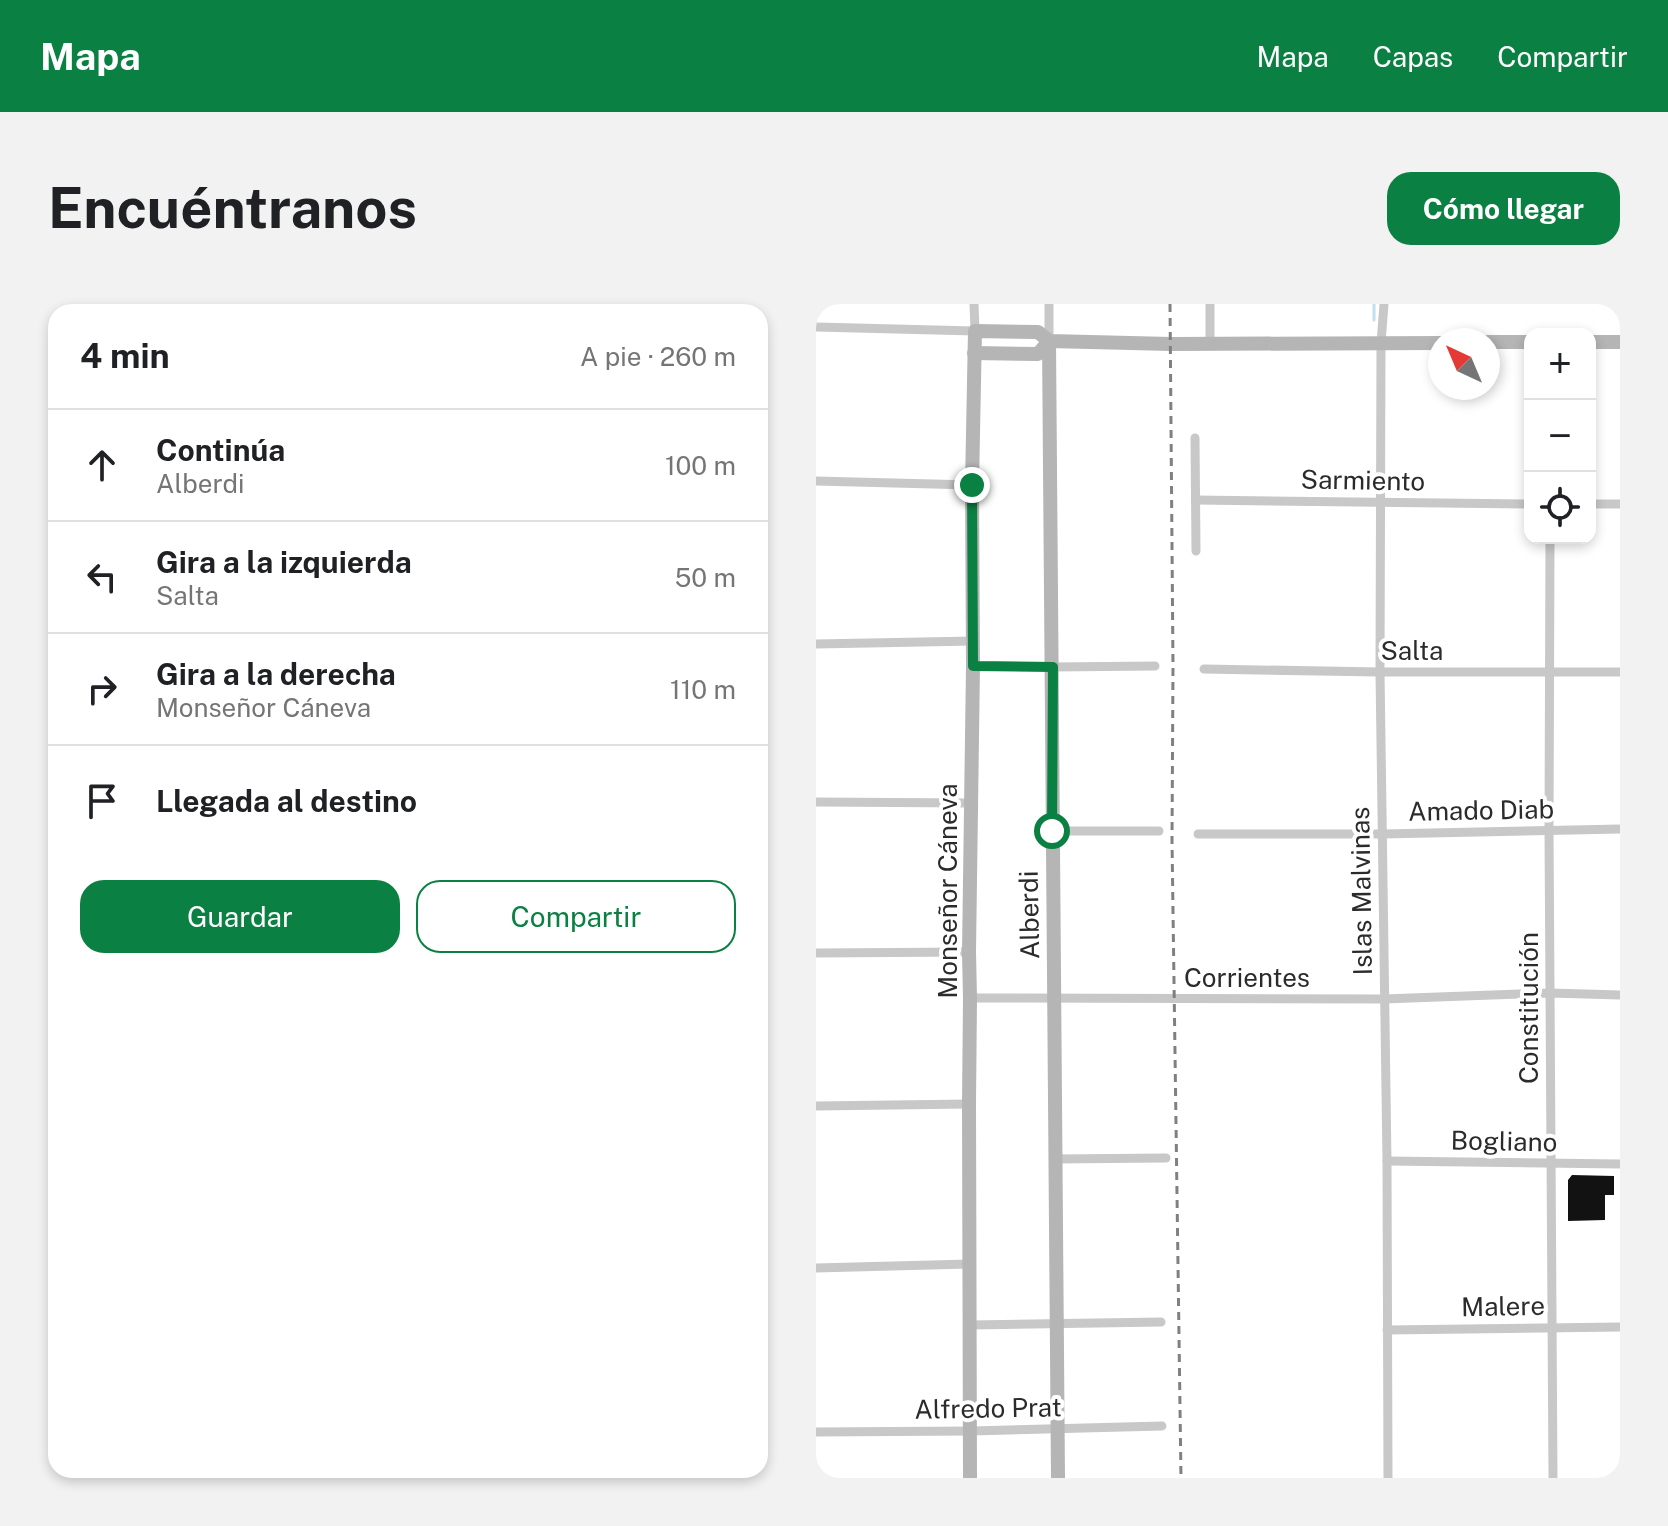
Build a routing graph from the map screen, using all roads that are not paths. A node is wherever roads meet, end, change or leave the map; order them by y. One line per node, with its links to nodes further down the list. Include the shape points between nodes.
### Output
1 (974, 304): 6 (street, Monseñor Cáneva)
2 (1049, 304): 7 (street, Alberdi)
3 (1210, 304): 14 (street)
4 (1384, 304): 12 (street, Islas Malvinas)
5 (816, 327): 6 (street)
6 (975, 331): 7 (street, via 1038,332); 15 (street, Monseñor Cáneva)
7 (1049, 341): 14 (street); 15 (street, via 1038,354); 30 (street, Alberdi)
8 (1500, 342): 9 (street)
9 (1524, 342)
10 (1596, 342): 11 (street)
11 (1620, 342)
12 (1381, 343): 13 (street); 14 (street); 20 (street, Islas Malvinas)
13 (1428, 343)
14 (1210, 344)
15 (974, 353): 18 (street, Monseñor Cáneva)
16 (1195, 438): 19 (street)
17 (816, 481): 18 (street)
18 (972, 485): 26 (street, Monseñor Cáneva)
19 (1196, 500): 20 (street, Sarmiento); 25 (street)
20 (1380, 501): 21 (street, Sarmiento); 32 (street, Islas Malvinas)
21 (1524, 504)
22 (1596, 504): 23 (street)
23 (1620, 504)
24 (1550, 544): 34 (street, Constitución)
25 (1196, 551)
26 (974, 641): 27 (street); 28 (street, Monseñor Cáneva)
27 (816, 644)
28 (973, 666): 30 (street); 36 (street, Monseñor Cáneva)
29 (1155, 666): 30 (street)
30 (1053, 667): 39 (street, Alberdi)
31 (1204, 669): 32 (street, Salta)
32 (1380, 672): 34 (street, Salta); 42 (street, Islas Malvinas)
33 (1620, 672): 34 (street, Salta)
34 (1550, 673): 38 (street, Constitución)
35 (816, 802): 36 (street)
36 (971, 803): 43 (street, Monseñor Cáneva)
37 (1620, 829): 38 (street, Amado Diab)
38 (1549, 830): 42 (street, Amado Diab); 45 (street, Constitución)
39 (1052, 831): 40 (street); 48 (street, Alberdi)
40 (1159, 831)
41 (1198, 834): 42 (street, Amado Diab)
42 (1382, 834): 49 (street, Islas Malvinas)
43 (969, 952): 44 (street); 47 (street, Monseñor Cáneva)
44 (816, 953)
45 (1550, 993): 46 (street, Corrientes); 49 (street, Corrientes); 55 (street, Constitución)
46 (1620, 995)
47 (970, 998): 48 (street, Corrientes); 50 (street, Monseñor Cáneva)
48 (1054, 998): 49 (street, Corrientes); 53 (street, Alberdi)
49 (1384, 999): 54 (street, Islas Malvinas)
50 (969, 1104): 51 (street); 57 (street, Monseñor Cáneva)
51 (816, 1106)
52 (1166, 1158): 53 (street)
53 (1056, 1159): 60 (street, Alberdi)
54 (1387, 1161): 55 (street, Bogliano); 64 (street, Islas Malvinas)
55 (1551, 1164): 56 (street, Bogliano); 62 (street, Constitución)
56 (1620, 1164)
57 (969, 1264): 58 (street); 61 (street, Monseñor Cáneva)
58 (816, 1268)
59 (1161, 1322): 60 (street)
60 (1058, 1324): 61 (street); 66 (street, Alberdi)
61 (970, 1325): 67 (street, Monseñor Cáneva)
62 (1553, 1327): 63 (street, Malere); 64 (street, Malere); 72 (street, Constitución)
63 (1620, 1327)
64 (1387, 1330): 71 (street, Islas Malvinas)
65 (1162, 1426): 66 (street, Alfredo Prat)
66 (1057, 1428): 67 (street, Alfredo Prat); 70 (street, Alberdi)
67 (971, 1431): 68 (street, Alfredo Prat); 69 (street, Monseñor Cáneva)
68 (816, 1432)
69 (970, 1478)
70 (1058, 1478)
71 (1388, 1478)
72 (1553, 1478)

